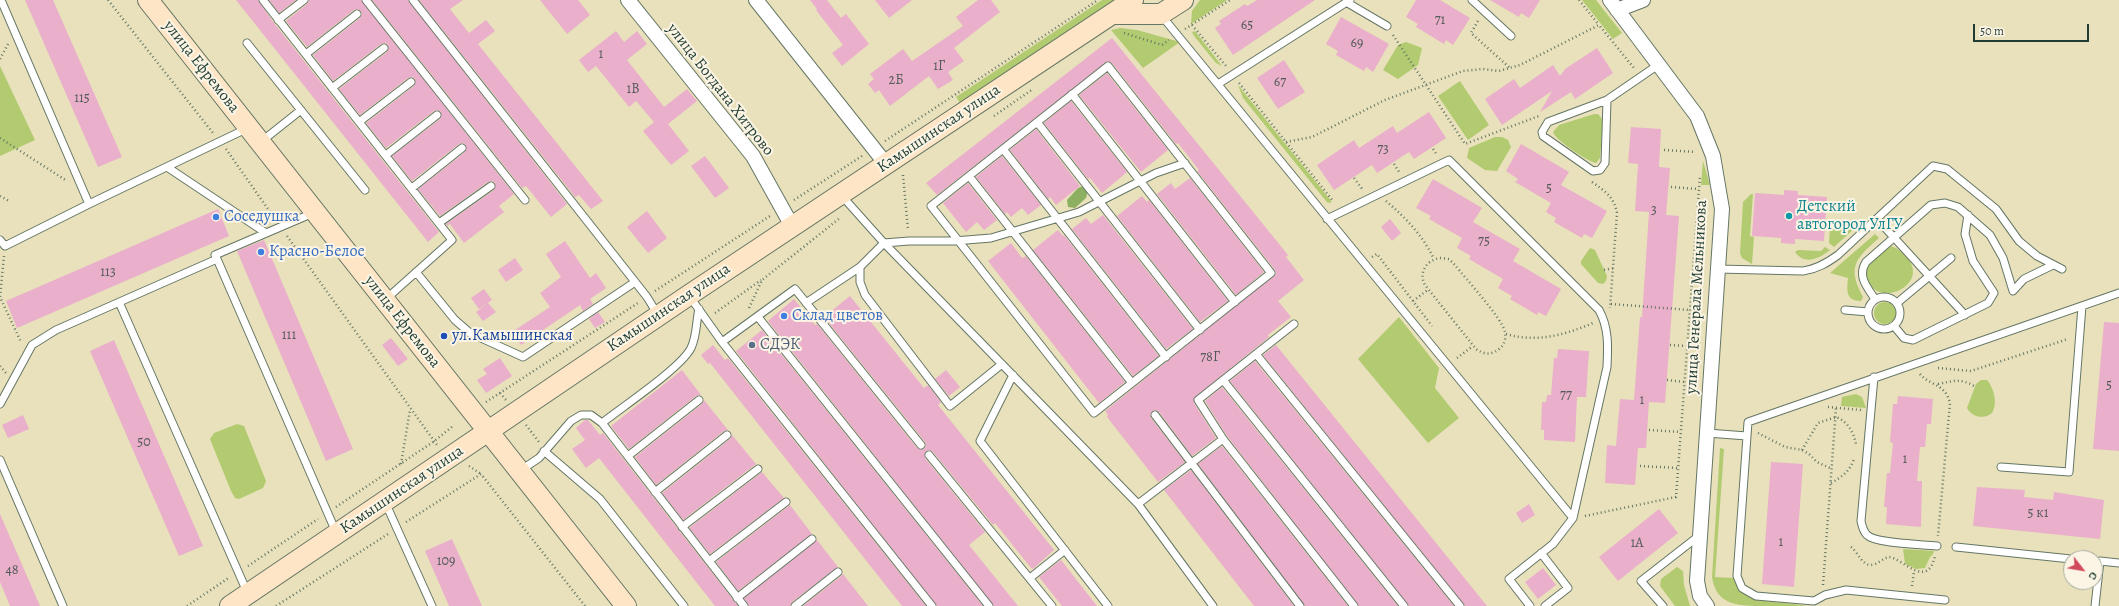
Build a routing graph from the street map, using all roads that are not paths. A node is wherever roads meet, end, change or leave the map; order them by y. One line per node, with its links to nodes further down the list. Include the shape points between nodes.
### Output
1 (1, 0): 49 (lane)
2 (148, 0): 34 (street, улица Ефремова)
3 (263, 0): 18 (lane)
4 (304, 0): 18 (lane)
5 (366, 0): 46 (lane)
6 (412, 0): 71 (lane)
7 (628, 0): 56 (street, улица Богдана Хитрово, via 753,156)
8 (756, 0): 40 (street)
9 (1133, 0): 16 (street, Камышинская улица)
10 (1183, 0): 17 (street)
11 (1472, 0): 20 (lane)
12 (1643, 0): 14 (street)
13 (1348, 1): 19 (lane); 26 (lane)
14 (1613, 5): 24 (street, улица Генерала Мельникова)
15 (357, 14): 23 (lane)
16 (1112, 14): 17 (street); 40 (street, Камышинская улица)
17 (1161, 14): 26 (lane)
18 (278, 20): 23 (lane)
19 (1387, 26)
20 (1511, 36)
21 (247, 43): 30 (lane)
22 (384, 48): 27 (lane)
23 (306, 54): 27 (lane)
24 (1658, 65): 29 (lane); 67 (street, улица Генерала Мельникова, via 1697,116 1713,156 1722,208)
25 (411, 82): 32 (lane)
26 (1218, 84): 53 (lane)
27 (332, 88): 32 (lane)
28 (1072, 94): 33 (lane); 38 (lane, via 1108,66); 42 (lane)
29 (1607, 100): 29 (lane, via 1605,164 1597,171 1543,136 1542,132 1548,122)
30 (301, 110): 34 (lane); 45 (lane)
31 (437, 115): 37 (lane)
32 (359, 122): 37 (lane)
33 (1037, 122): 36 (lane); 48 (lane)
34 (254, 135): 39 (lane); 50 (street, улица Ефремова)
35 (462, 148): 44 (lane)
36 (1003, 149): 41 (lane); 52 (lane)
37 (386, 155): 44 (lane)
38 (1185, 163): 42 (lane); 77 (lane, via 1271,273)
39 (168, 167): 49 (lane); 58 (lane)
40 (892, 171): 47 (street, Камышинская улица)
41 (969, 176): 57 (lane); 61 (lane, via 931,206)
42 (1140, 181): 48 (lane); 77 (lane)
43 (491, 186): 55 (lane)
44 (412, 188): 55 (lane)
45 (365, 190)
46 (525, 200)
47 (846, 201): 56 (street, Камышинская улица); 62 (lane)
48 (1099, 201): 52 (lane, via 1079,212); 88 (lane)
49 (89, 204): 60 (lane, via 5,246)
50 (315, 212): 58 (lane); 74 (street, улица Ефремова)
51 (1968, 215): 59 (lane, via 1958,207 1945,203 1930,205); 65 (lane, via 1990,235 2003,258 2013,291 2024,279); 83 (lane, via 1965,234 1974,261 1994,293 1988,303)
52 (1057, 218): 57 (lane); 91 (lane)
53 (1327, 219): 119 (lane); 119 (lane, via 1449,160 1599,310 1607,332 1606,367)
54 (1877, 219): 59 (lane); 65 (lane, via 1933,166 1948,169 1996,209 2019,241); 67 (lane, via 1838,255 1814,270)
55 (440, 223): 69 (lane, via 452,240)
56 (792, 226): 76 (street, Камышинская улица)
57 (1012, 231): 61 (lane, via 991,238); 96 (lane)
58 (266, 233): 64 (lane, via 215,255)
59 (1894, 237): 70 (lane); 73 (lane, via 1862,268 1863,281)
60 (0, 240)
61 (958, 241): 62 (lane); 96 (lane, via 1094,413)
62 (884, 243): 66 (lane); 92 (lane)
63 (1951, 258): 70 (lane)
64 (217, 259): 75 (lane); 121 (lane)
65 (2053, 265): 68 (lane)
66 (860, 267): 78 (lane); 92 (lane, via 860,282 865,295 950,406)
67 (1717, 269): 102 (street, улица Генерала Мельникова)
68 (2062, 269)
69 (416, 272): 71 (lane, via 454,320 470,333 523,357); 74 (lane)
70 (1930, 276): 79 (lane); 83 (lane)
71 (635, 282): 84 (lane)
72 (2119, 293): 80 (lane)
73 (1875, 299): 79 (lane, via 1886,296); 82 (lane)
74 (384, 300): 101 (street, улица Ефремова)
75 (119, 302): 98 (lane, via 41,338 32,345); 135 (lane)
76 (694, 302): 84 (street, Камышинская улица); 89 (lane); 100 (lane, via 695,336 690,350 678,364)
77 (1235, 302): 88 (lane)
78 (806, 303): 85 (lane, via 795,289); 106 (lane)
79 (1897, 303): 87 (lane, via 1900,316)
80 (2082, 306): 94 (lane); 112 (lane, via 2069,472)
81 (1845, 310): 82 (lane)
82 (1868, 312): 87 (lane, via 1870,322 1878,328)
83 (1965, 314): 87 (lane, via 1913,340 1904,338)
84 (658, 315): 101 (street, Камышинская улица)
85 (758, 317): 89 (lane); 146 (lane)
86 (1294, 324): 90 (lane)
87 (1894, 326)
88 (1200, 330): 91 (lane)
89 (722, 342): 145 (lane)
90 (1256, 354): 95 (lane); 153 (lane)
91 (1166, 357): 96 (lane)
92 (1002, 364): 93 (lane)
93 (1013, 375): 118 (lane); 126 (lane, via 980,441)
94 (1874, 377): 104 (lane, via 1748,422); 124 (lane, via 1862,528 1866,535 1876,540)
95 (1223, 380): 105 (lane, via 1198,400); 152 (lane)
96 (1132, 384)
97 (699, 400): 109 (lane)
98 (0, 404)
99 (1155, 415): 111 (lane)
100 (602, 422): 107 (lane, via 591,416 581,415 565,426); 109 (lane)
101 (488, 432): 114 (street, улица Ефремова); 116 (street, Камышинская улица)
102 (1707, 432): 104 (lane); 122 (street, улица Генерала Мельникова)
103 (727, 435): 115 (lane)
104 (1747, 436): 137 (lane, via 1737,576 1746,592 1756,596 1814,601 1824,595 1846,590)
105 (1224, 439): 111 (lane); 151 (lane)
106 (921, 445)
107 (544, 451): 114 (lane, via 539,458); 142 (lane, via 600,499)
108 (929, 455): 133 (lane)
109 (628, 456): 115 (lane)
110 (0, 460): 138 (lane)
111 (1193, 463): 118 (lane); 150 (lane)
112 (2001, 466)
113 (758, 470): 120 (lane)
114 (520, 471): 141 (street, улица Ефремова)
115 (655, 492): 120 (lane)
116 (384, 502): 121 (street, Камышинская улица); 140 (lane)
117 (786, 502): 129 (lane)
118 (1138, 504): 149 (lane)
119 (1572, 518): 127 (lane, via 1553,544)
120 (682, 527): 129 (lane)
121 (337, 534): 135 (street, Камышинская улица)
122 (1700, 535): 156 (lane, via 1641,581); 157 (street, улица Генерала Мельникова, via 1697,581 1700,596)
123 (812, 539): 136 (lane)
124 (1937, 546)
125 (1956, 547): 128 (lane)
126 (1065, 550): 133 (lane); 148 (lane)
127 (1541, 553): 154 (lane, via 1509,578); 155 (lane, via 1568,588)
128 (2063, 558)
129 (709, 561): 136 (lane)
130 (2103, 561): 131 (lane)
131 (2119, 562)
132 (838, 572): 144 (lane)
133 (1030, 578): 147 (lane)
134 (2096, 590): 158 (lane)
135 (248, 594): 139 (street, Камышинская улица)
136 (737, 598): 143 (lane)
137 (1945, 600)
138 (63, 606)
139 (230, 606)
140 (432, 606)
141 (626, 606)
142 (684, 606)
143 (744, 606)
144 (795, 606)
145 (932, 606)
146 (989, 606)
147 (1052, 606)
148 (1108, 606)
149 (1213, 606)
150 (1300, 606)
151 (1354, 606)
152 (1404, 606)
153 (1460, 606)
154 (1530, 606)
155 (1545, 606)
156 (1663, 606)
157 (1707, 606)
158 (2095, 606)

